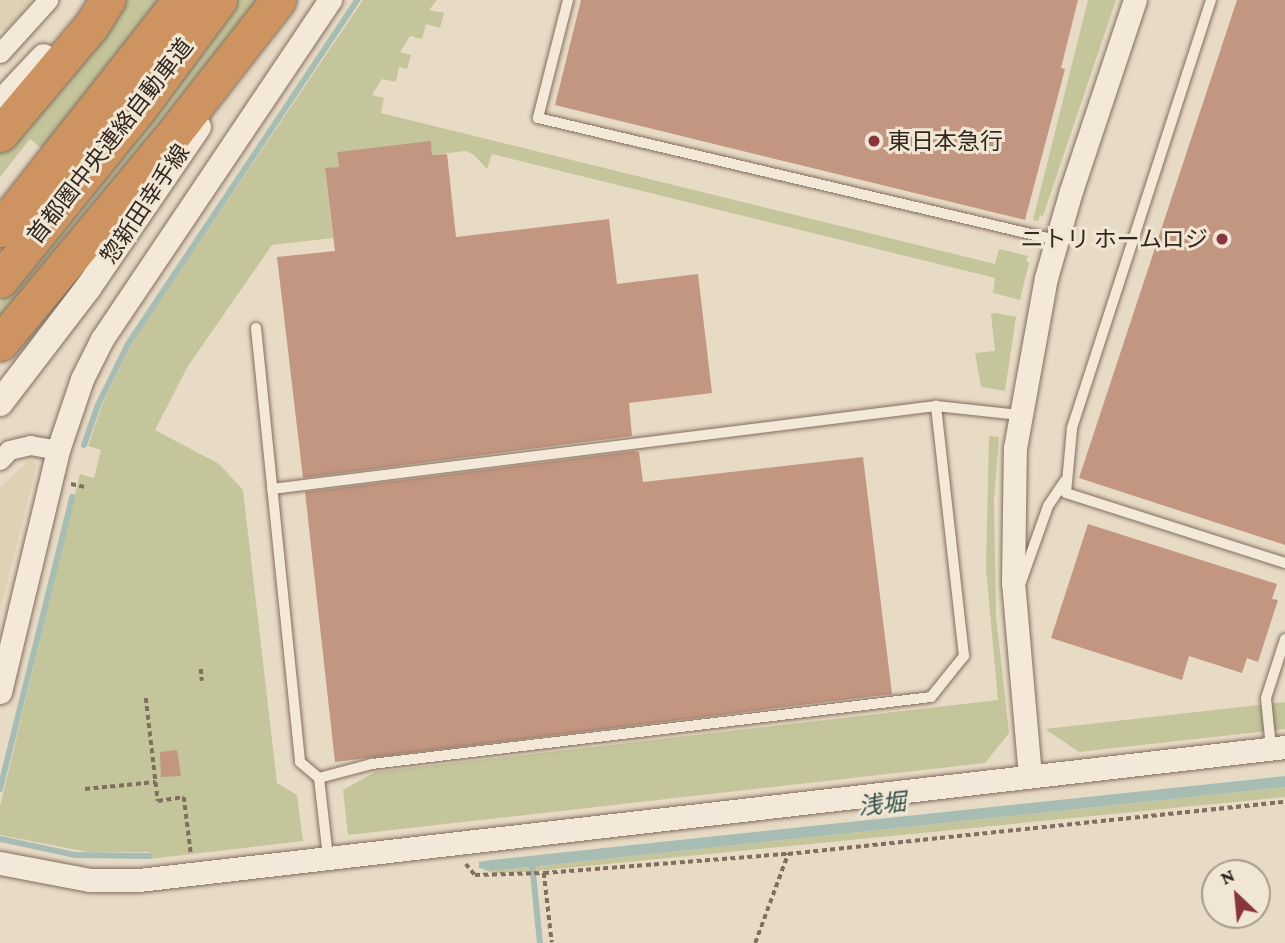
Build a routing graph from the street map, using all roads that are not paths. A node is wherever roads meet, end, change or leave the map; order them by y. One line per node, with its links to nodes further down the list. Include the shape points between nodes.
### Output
1 (48, 0): 11 (street)
2 (93, 0): 12 (main road)
3 (107, 0): 13 (highway, via 91,26)
4 (180, 0): 14 (highway, 首都圏中央連絡自動車道)
5 (219, 0): 16 (highway, 首都圏中央連絡自動車道, via 137,111)
6 (281, 0): 18 (highway); 19 (main road, 惣新田幸手線, via 88,288)
7 (330, 0): 22 (street, via 102,339 82,379)
8 (568, 0): 15 (lane, via 538,118)
9 (1135, 0): 15 (street)
10 (1211, 0): 24 (lane, via 1072,429)
11 (0, 53)
12 (0, 104)
13 (0, 134)
14 (0, 229)
15 (1057, 240): 21 (street)
16 (0, 280)
17 (256, 328): 25 (lane)
18 (0, 343)
19 (0, 403)
20 (936, 406): 21 (lane); 25 (lane); 32 (lane, via 964,656 931,697 372,764)
21 (1021, 415): 27 (street, via 1012,519)
22 (58, 450): 23 (street, via 30,445 9,450); 29 (street)
23 (0, 460)
24 (1067, 478): 26 (lane, via 1066,493); 27 (lane, via 1048,506)
25 (272, 489): 32 (lane, via 300,762)
26 (1285, 564)
27 (1014, 600): 31 (street)
28 (1285, 639): 30 (lane, via 1266,698)
29 (0, 692)
30 (1278, 748): 31 (street)
31 (1030, 776): 33 (street)
32 (319, 778): 33 (lane)
33 (328, 857): 34 (street, via 139,880 90,880)
34 (0, 863)

